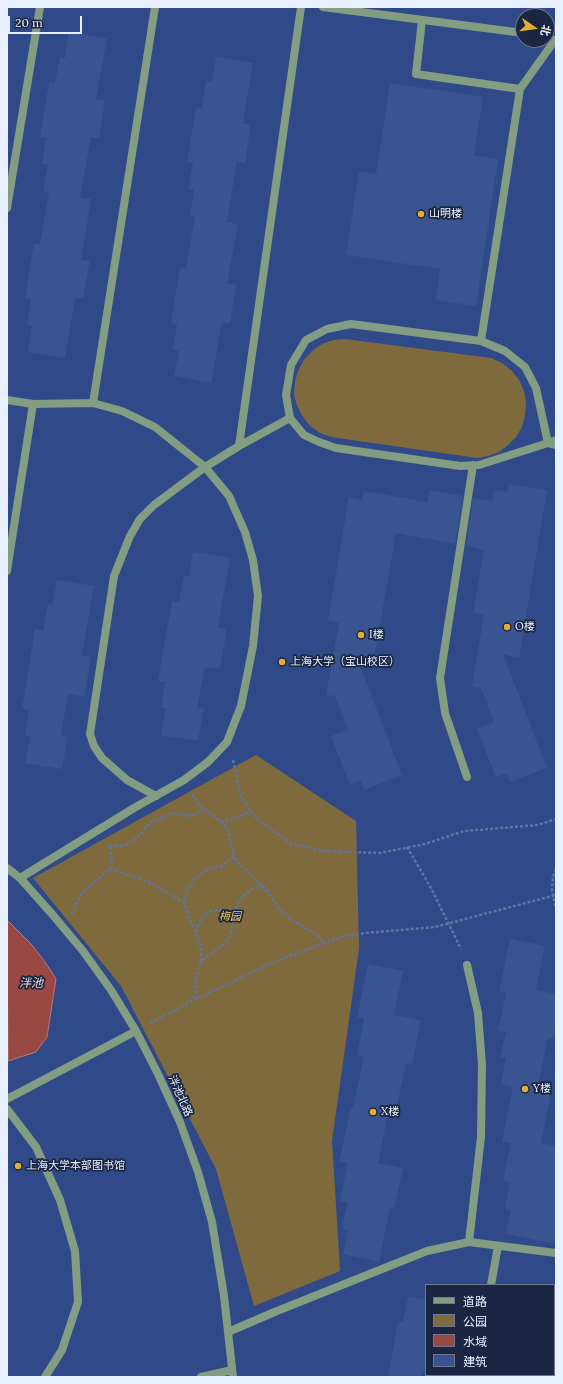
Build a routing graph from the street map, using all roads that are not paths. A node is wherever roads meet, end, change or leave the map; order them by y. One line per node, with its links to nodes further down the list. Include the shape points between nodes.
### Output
1 (40, 7): 9 (street)
2 (155, 7): 12 (street)
3 (301, 7): 16 (street)
4 (323, 7): 5 (street)
5 (422, 20): 6 (street); 8 (street, via 416,74)
6 (515, 32)
7 (548, 48): 8 (street)
8 (520, 89): 10 (street)
9 (7, 208)
10 (481, 341): 14 (street, via 350,324 327,329 306,340 291,365 286,395); 15 (street, via 505,351 525,367 536,388)
11 (7, 400): 13 (street)
12 (93, 403): 13 (street); 18 (street, via 122,411 155,427)
13 (33, 404): 19 (street)
14 (290, 418): 16 (street); 17 (street, via 304,435 336,448)
15 (553, 443): 17 (street)
16 (239, 446): 18 (street)
17 (473, 466): 20 (street, via 440,678 445,713)
18 (205, 467): 21 (street, via 229,496 253,560 258,596 253,646 241,706 227,742 208,762); 21 (street, via 154,505 140,520 127,543 114,576 91,726 90,734 94,746 102,758 127,780)
19 (7, 571)
20 (467, 776)
21 (156, 796): 23 (street)
22 (7, 868): 23 (street, 泮池北路)
23 (20, 878): 25 (street, 泮池北路, via 65,929 111,990)
24 (468, 965): 28 (street, via 478,1013 482,1065 481,1137)
25 (136, 1031): 26 (street); 32 (street, 泮池北路, via 177,1115 198,1172 212,1222)
26 (7, 1099)
27 (7, 1109): 34 (street, via 36,1148 60,1200 75,1251 78,1302 62,1350)
28 (468, 1242): 29 (street); 32 (street, via 427,1251)
29 (498, 1246): 30 (street); 31 (street)
30 (556, 1253)
31 (491, 1284)
32 (228, 1332): 33 (street, 泮池北路)
33 (232, 1374): 35 (street)
34 (45, 1377)
35 (201, 1377)

